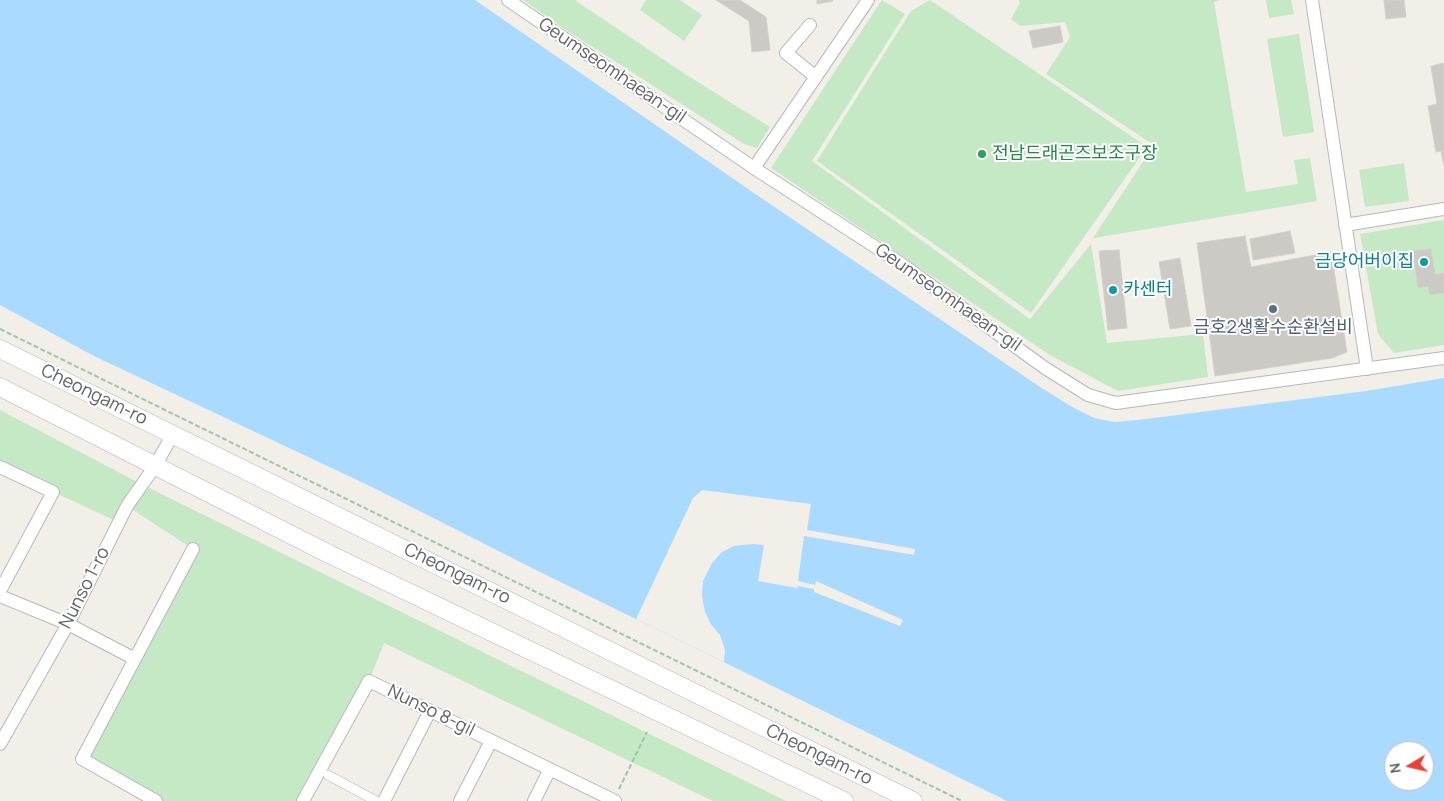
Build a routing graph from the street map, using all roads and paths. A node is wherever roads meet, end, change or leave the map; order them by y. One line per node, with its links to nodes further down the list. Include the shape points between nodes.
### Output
1 (508, 0): 6 (street, Geumseomhaean-gil)
2 (868, 0): 5 (street)
3 (1312, 0): 8 (street)
4 (810, 25): 5 (street, via 786,53)
5 (816, 77): 6 (street)
6 (754, 168): 12 (street, Geumseomhaean-gil, via 903,265 1088,395 1116,403)
7 (1444, 209): 8 (street)
8 (1345, 225): 12 (street)
9 (0, 329): 37 (path)
10 (0, 349): 14 (main road, Cheongam-ro)
11 (1444, 358): 12 (street, Geumseomhaean-gil)
12 (1367, 369)
13 (0, 387): 15 (main road, Cheongam-ro)
14 (173, 434): 15 (street, Nunso 1-ro); 36 (main road, Cheongam-ro)
15 (155, 466): 20 (street, Nunso 1-ro, via 123,514); 35 (main road, Cheongam-ro, via 331,555)
16 (0, 467): 18 (street, via 53,492)
17 (193, 549): 21 (street)
18 (0, 591)
19 (0, 596): 20 (street)
20 (68, 624): 21 (street); 25 (street, Nunso 1-ro)
21 (135, 659): 28 (street, via 82,759)
22 (430, 711): 24 (street, Nunso 8-gil); 29 (street, Nunso 8-gil, via 369,681); 31 (street)
23 (647, 732): 34 (path)
24 (491, 741): 26 (street, Nunso 8-gil); 32 (street)
25 (0, 744)
26 (550, 769): 33 (street); 34 (street, Nunso 8-gil)
27 (328, 775): 30 (street)
28 (156, 801)
29 (303, 801)
30 (376, 801)
31 (384, 801)
32 (460, 801)
33 (534, 801)
34 (614, 801)
35 (844, 801)
36 (913, 801)
37 (962, 801)

